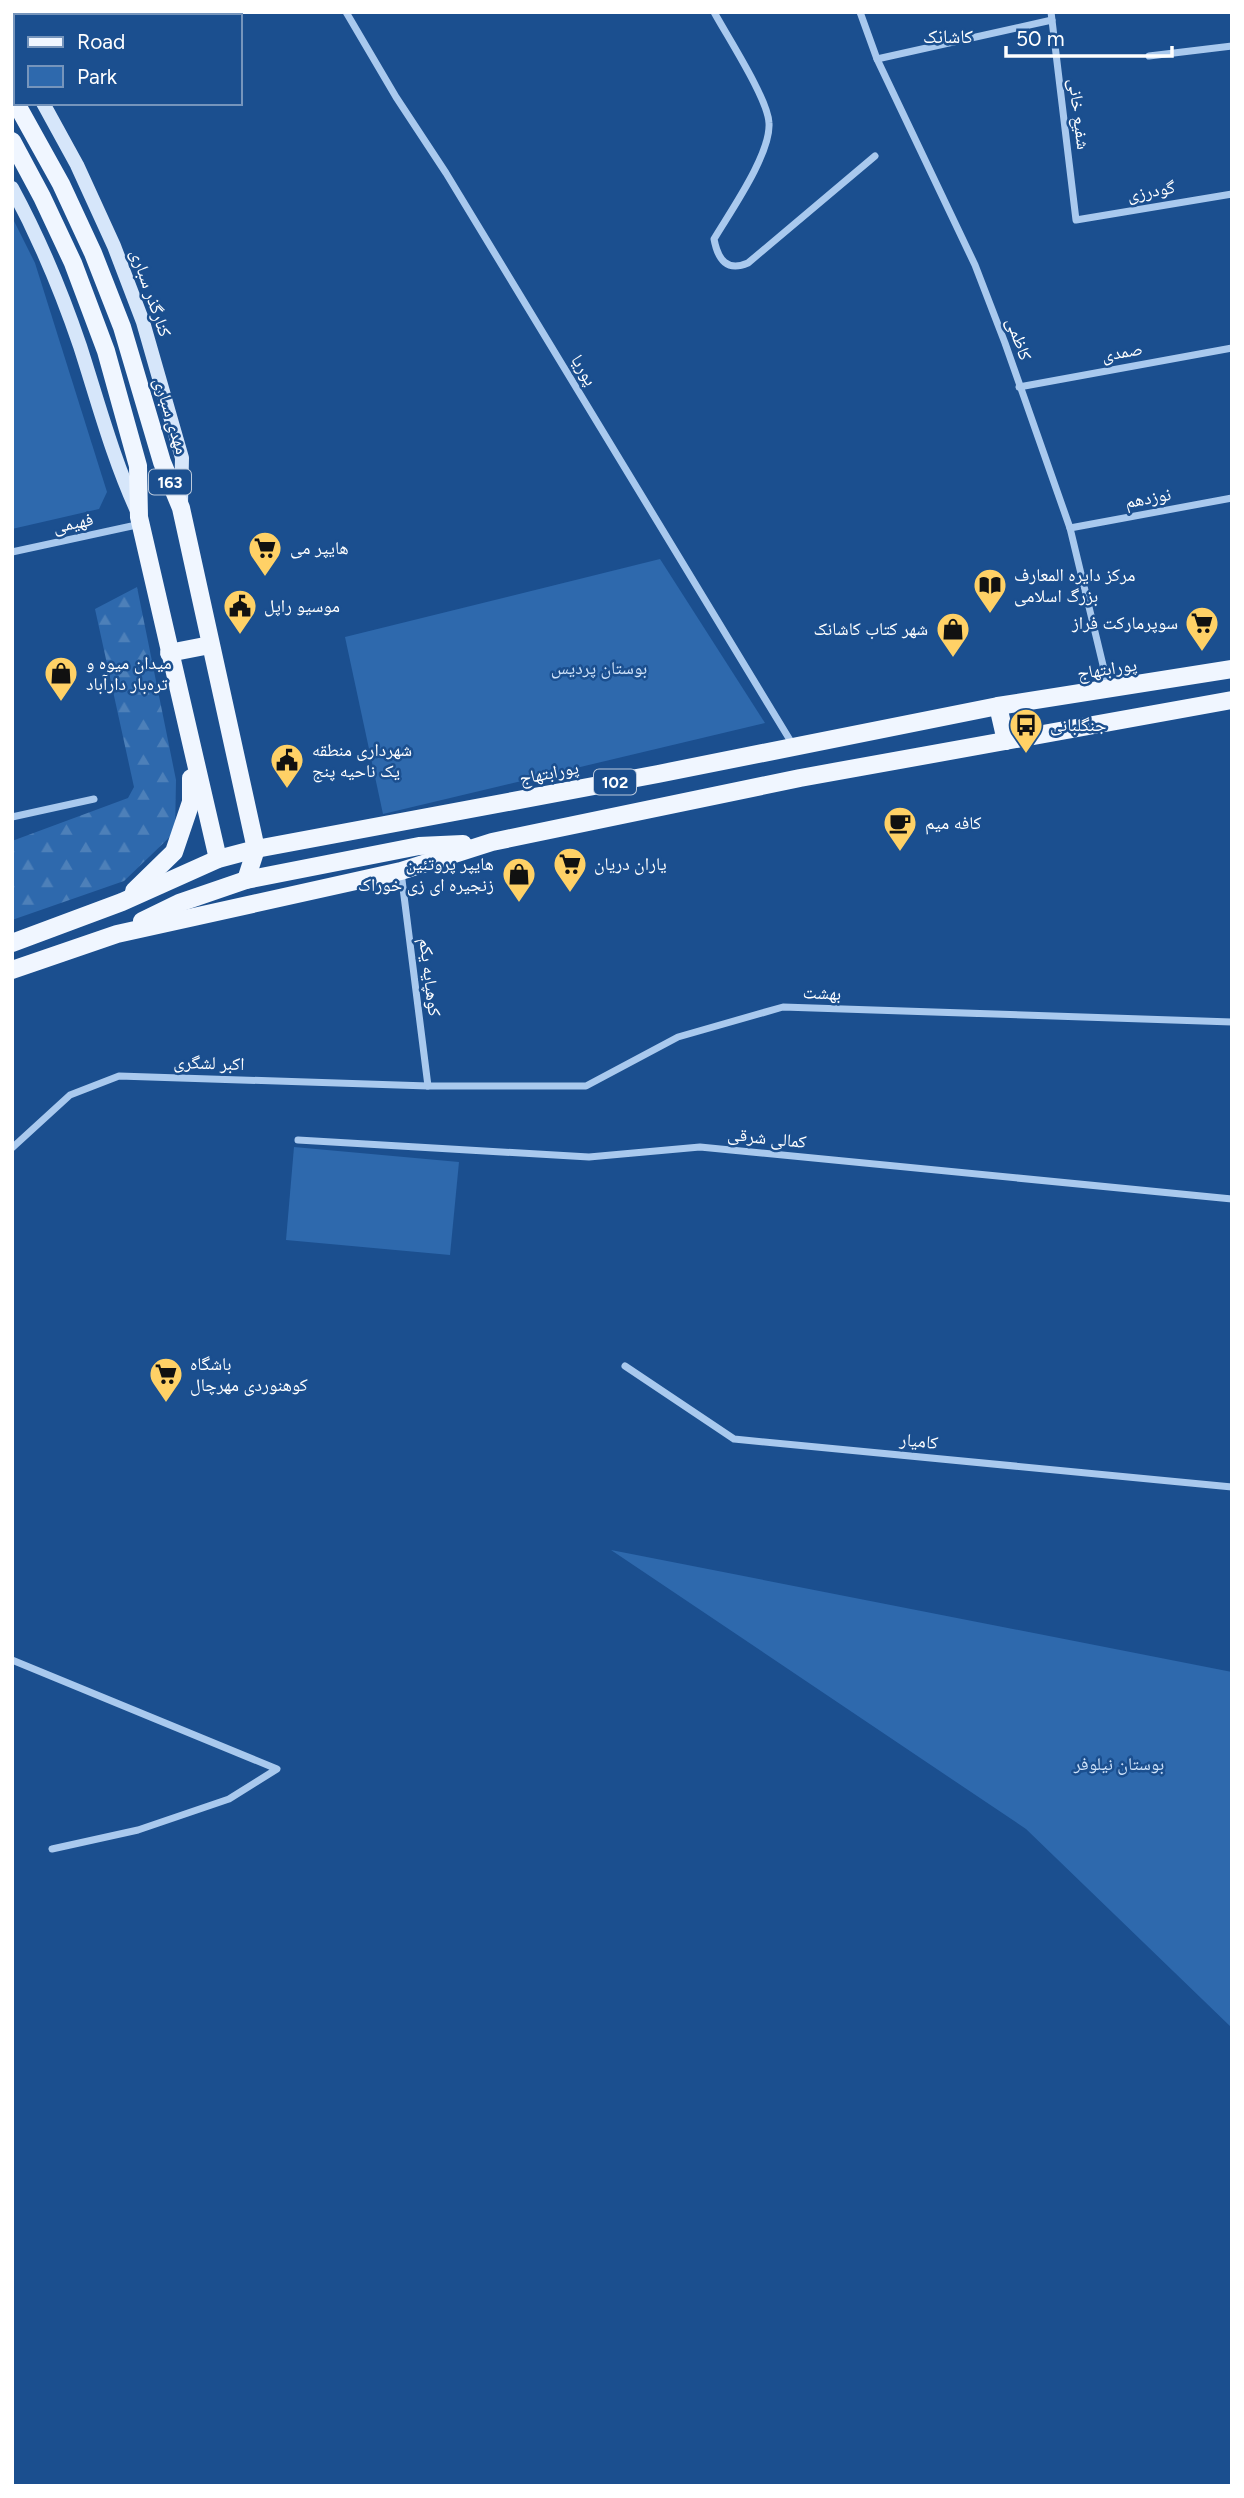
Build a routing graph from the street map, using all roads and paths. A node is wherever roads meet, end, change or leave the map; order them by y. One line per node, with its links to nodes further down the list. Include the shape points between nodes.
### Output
1 (346, 12): 29 (street, پوریا)
2 (714, 12): 11 (street, via 765,106 769,124 765,150 714,239 723,260 731,267 748,263)
3 (860, 12): 7 (street, کاظمی)
4 (1052, 16): 7 (street); 14 (street, شفیع خانی)
5 (1232, 46): 6 (street)
6 (1149, 56)
7 (877, 58): 16 (street, کاظمی, via 975,265)
8 (17, 105): 18 (main road, مهدی سباری / 163, via 93,253)
9 (44, 105): 18 (main road, کنارگذر سباری, via 109,234 143,323 182,458)
10 (12, 141): 19 (main road, 163, via 73,263 106,351 138,466)
11 (875, 156)
12 (12, 188): 19 (main road, via 79,342 119,472)
13 (1232, 194): 14 (street, گودرزی)
14 (1076, 220)
15 (1232, 348): 16 (street, صمدی)
16 (1019, 387): 20 (street, کاظمی)
17 (1232, 498): 20 (street, نوزدهم)
18 (181, 508): 22 (main road, مهدی سباری / 163)
19 (140, 521): 21 (street, فهیمی); 23 (main road, 163)
20 (1070, 528): 25 (street, کاظمی)
21 (12, 552)
22 (210, 645): 23 (main road); 35 (main road, مهدی سباری / 163)
23 (169, 653): 30 (main road, 163)
24 (1232, 669): 25 (main road, پورابتهاج / 102)
25 (1109, 690): 27 (main road, پورابتهاج / 102)
26 (1232, 700): 28 (main road, 102)
27 (998, 706): 28 (main road); 29 (main road, پورابتهاج / 102)
28 (1006, 741): 31 (main road, 102)
29 (793, 746): 31 (main road); 35 (main road, پورابتهاج / 102)
30 (191, 750): 36 (main road, 163); 39 (main road, via 191,802 174,852)
31 (800, 778): 34 (main road, 102)
32 (94, 799): 33 (street)
33 (12, 817)
34 (492, 842): 37 (main road, 102); 38 (main road, via 419,846)
35 (256, 849): 36 (main road, پورابتهاج / 102); 38 (main road)
36 (218, 859): 39 (main road, پورابتهاج / 102)
37 (401, 871): 40 (main road, 102); 44 (street, کوهپایه یکم)
38 (246, 880): 40 (main road, via 179,902)
39 (122, 902): 41 (main road, پورابتهاج / 102)
40 (117, 934): 42 (main road, 102)
41 (12, 943)
42 (12, 970)
43 (1232, 1022): 44 (street, بهشت, via 783,1007 678,1037 586,1086)
44 (428, 1086): 46 (street, اکبر لشگری, via 119,1076 70,1095)
45 (298, 1140): 47 (street, کمالی شرقی, via 589,1157 699,1147)
46 (12, 1148)
47 (1232, 1199)
48 (625, 1366): 49 (street, کامیار, via 734,1439)
49 (1232, 1487)
50 (12, 1660): 51 (street, via 278,1769 229,1799 138,1830)
51 (52, 1849)

